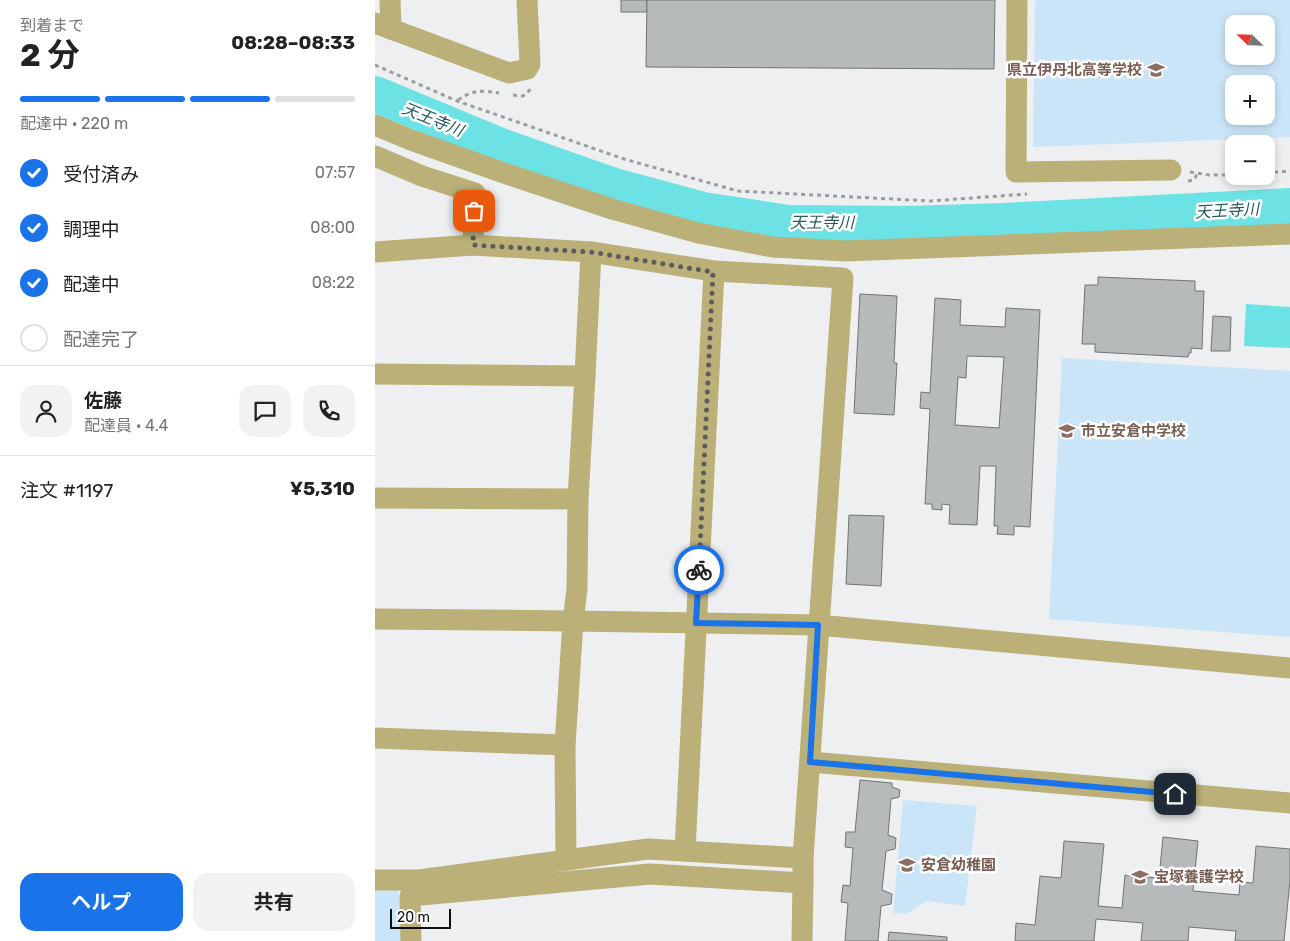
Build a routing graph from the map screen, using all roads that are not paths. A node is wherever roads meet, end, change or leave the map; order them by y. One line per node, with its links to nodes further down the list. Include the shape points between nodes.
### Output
1 (389, 0): 4 (street)
2 (527, 0): 4 (street, via 530,64 527,69 509,73)
3 (1017, 0): 7 (street, via 1016,172)
4 (383, 26)
5 (375, 125): 8 (street, via 612,209 698,233 773,246 845,251)
6 (375, 156): 9 (street, via 475,194)
7 (1178, 176)
8 (1290, 234)
9 (473, 245): 10 (street); 11 (street)
10 (375, 252)
11 (591, 252): 12 (street); 14 (street)
12 (713, 272): 19 (street); 20 (street, via 843,278)
13 (375, 374): 14 (street)
14 (585, 376): 16 (street)
15 (375, 498): 16 (street)
16 (578, 499): 18 (street, via 577,589)
17 (375, 619): 18 (street)
18 (573, 621): 19 (street); 23 (street)
19 (696, 623): 20 (street); 26 (street)
20 (818, 625): 21 (street); 24 (street)
21 (1290, 668)
22 (375, 738): 23 (street)
23 (565, 745): 28 (street)
24 (810, 762): 25 (street); 27 (street)
25 (1290, 803)
26 (685, 850): 27 (street); 28 (street, via 648,850)
27 (803, 858): 30 (street)
28 (567, 860): 29 (street, via 419,880)
29 (375, 880)
30 (803, 883): 31 (street, via 650,874 410,896); 32 (street)
31 (411, 941)
32 (802, 941)

